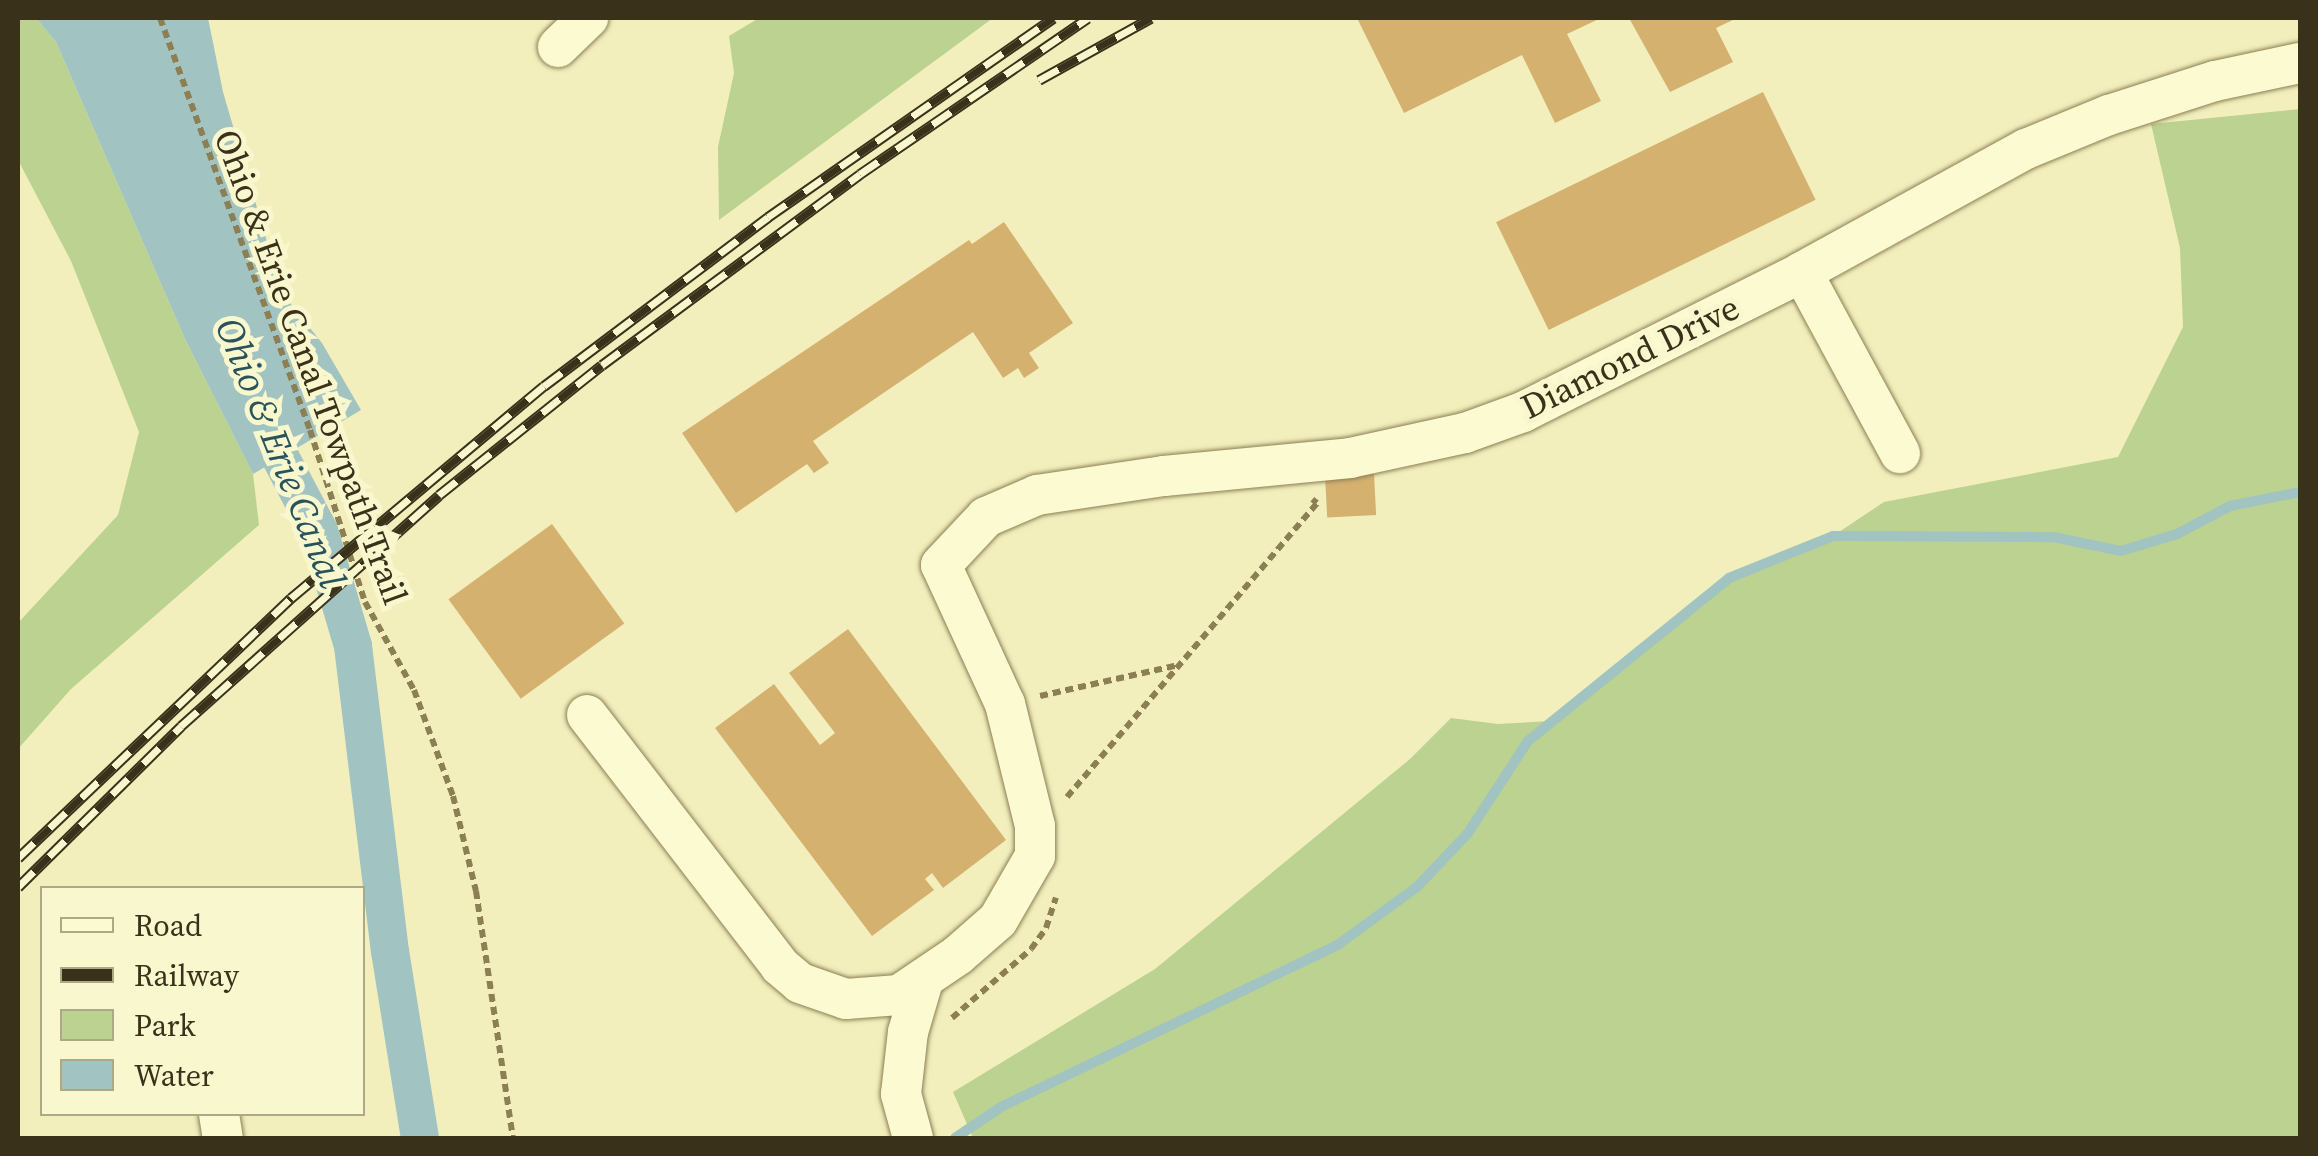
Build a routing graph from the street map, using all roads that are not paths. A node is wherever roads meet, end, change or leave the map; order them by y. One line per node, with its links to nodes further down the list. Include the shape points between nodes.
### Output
1 (588, 18): 2 (street)
2 (558, 47)
3 (2300, 63): 4 (street, Diamond Drive, via 2214,81 2108,115 2026,150)
4 (1802, 272): 5 (street); 7 (street, Diamond Drive, via 1480,428 1350,458 1037,495 986,517 941,565 1005,704 1035,826 1035,856 998,920)
5 (1900, 453)
6 (587, 715): 7 (street, via 751,932 800,983 846,999 884,999)
7 (924, 981): 8 (street, via 908,1032 901,1094)
8 (911, 1134)

